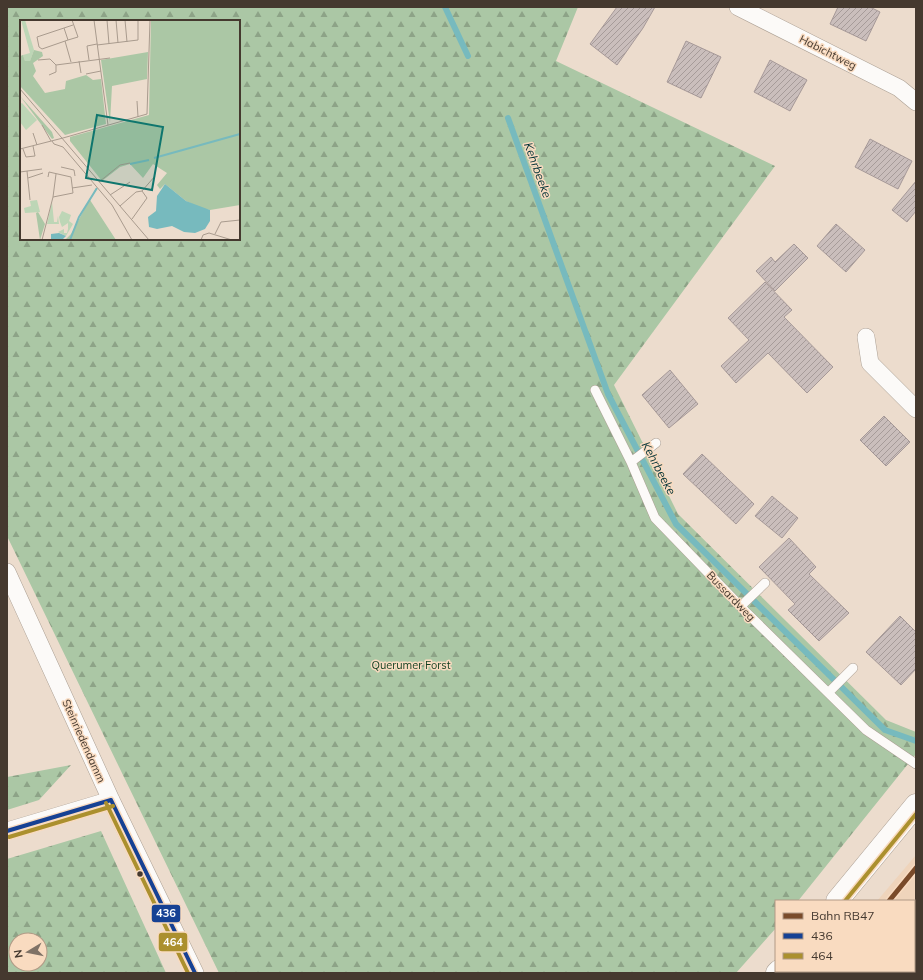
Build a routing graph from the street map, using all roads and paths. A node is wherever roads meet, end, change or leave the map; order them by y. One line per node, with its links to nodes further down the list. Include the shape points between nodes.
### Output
1 (738, 7): 2 (street, Habichtweg, via 899,88)
2 (916, 102)
3 (866, 337): 5 (street, via 870,363)
4 (596, 390): 7 (lane, Bussardweg)
5 (916, 409)
6 (656, 443): 7 (lane)
7 (631, 462): 10 (lane, Bussardweg, via 655,518)
8 (7, 572): 14 (street, Steinriedendamm)
9 (765, 583): 10 (lane)
10 (740, 606): 12 (lane, Bussardweg)
11 (853, 668): 12 (lane)
12 (829, 692): 13 (lane, Bussardweg, via 866,730)
13 (916, 764)
14 (111, 800): 16 (street); 18 (street, Steinriedendamm)
15 (916, 805): 17 (main road)
16 (7, 831)
17 (838, 900)
18 (195, 973)

